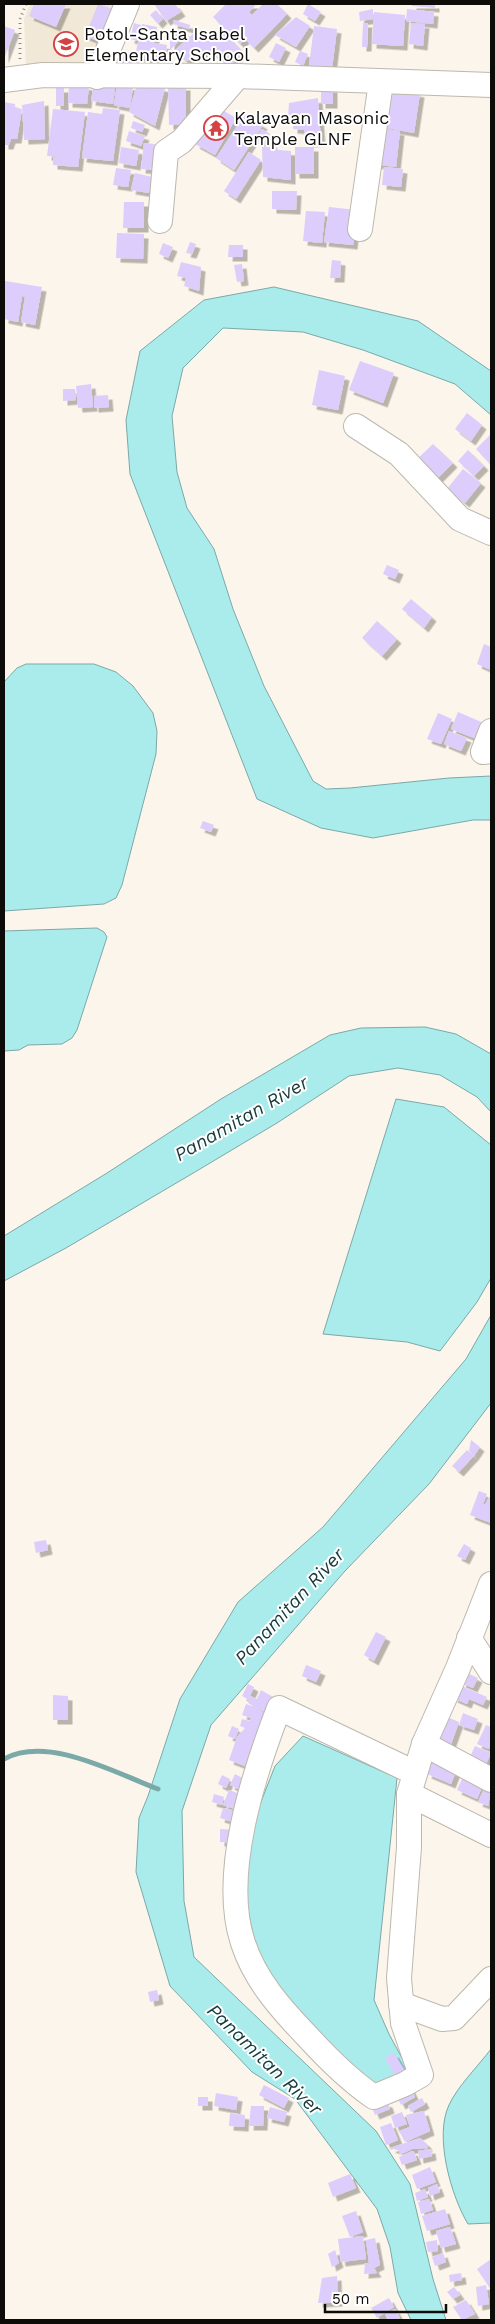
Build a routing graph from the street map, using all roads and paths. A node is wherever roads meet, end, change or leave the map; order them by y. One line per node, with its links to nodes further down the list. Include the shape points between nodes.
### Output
1 (26, 4): 5 (path, via 20,20)
2 (127, 4): 4 (street)
3 (238, 76): 4 (street); 6 (street); 8 (street, via 182,141 166,152)
4 (98, 77): 5 (street, via 43,75)
5 (12, 79)
6 (381, 82): 7 (street); 9 (street)
7 (491, 85)
8 (160, 221)
9 (360, 229)
10 (356, 426): 11 (street, via 399,454 460,518)
11 (491, 533)
12 (491, 731): 13 (street, via 483,752)
13 (491, 751)
14 (491, 1584): 15 (street)
15 (469, 1638): 16 (street); 17 (street)
16 (491, 1672)
17 (424, 1744): 18 (street); 19 (street)
18 (491, 1780)
19 (412, 1784): 20 (street); 22 (street, via 399,1978); 22 (street, via 279,1708 258,1764 234,1887 242,1943 260,1981 314,2044 374,2097 420,2075 403,2023)
20 (491, 1835)
21 (491, 1980): 22 (street, via 454,2018 442,2019)
22 (401, 2004)

